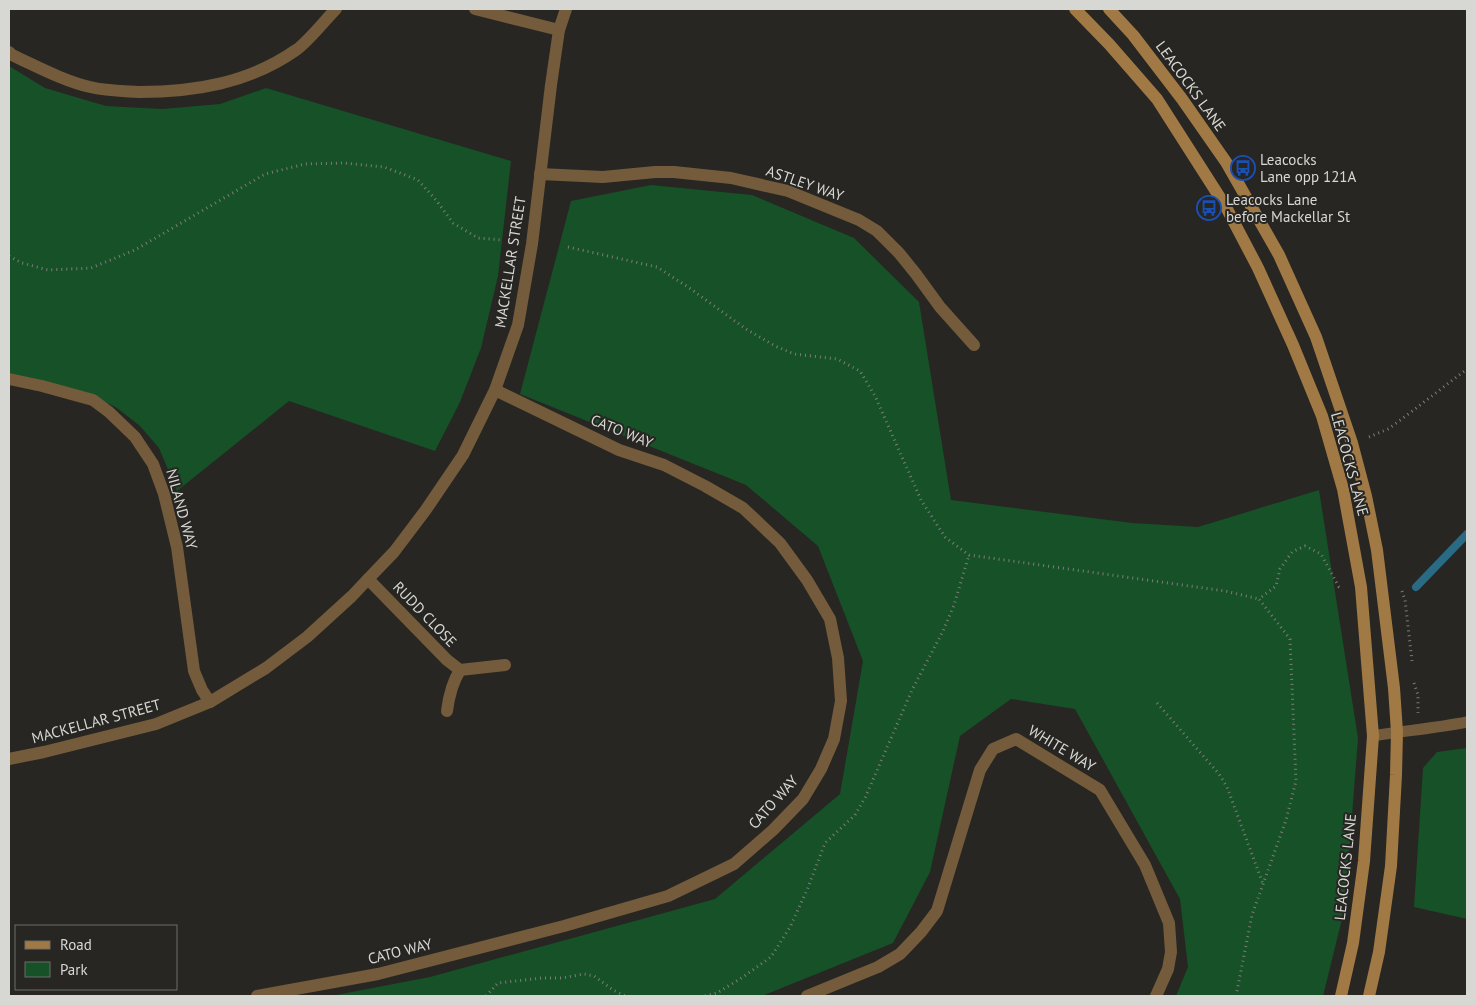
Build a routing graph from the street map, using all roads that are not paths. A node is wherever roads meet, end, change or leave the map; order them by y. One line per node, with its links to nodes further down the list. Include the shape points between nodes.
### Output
1 (336, 9): 7 (street, via 297,49 269,66 234,80 200,88 163,92 90,87)
2 (475, 9): 6 (street)
3 (566, 9): 6 (street, MACKELLAR STREET)
4 (1075, 9): 19 (street, LEACOCKS LANE, via 1157,99 1226,207 1293,345 1318,407 1343,489 1361,587)
5 (1109, 9): 18 (street, LEACOCKS LANE, via 1177,92 1226,162 1279,255 1316,337 1352,443 1378,550)
6 (559, 30): 8 (street, MACKELLAR STREET)
7 (9, 52)
8 (540, 174): 9 (street, ASTLEY WAY, via 602,177 655,172 704,174 797,194 859,220 877,232 899,253); 11 (street, MACKELLAR STREET, via 518,326)
9 (974, 345)
10 (9, 379): 15 (street, NILAND WAY, via 93,400 135,437 153,464 177,547 194,671)
11 (495, 390): 12 (street, MACKELLAR STREET, via 463,455 420,518); 21 (street, CATO WAY, via 619,450 664,465 705,486 743,508 780,542 830,619 838,658 841,701 834,739 803,799 773,830 734,864 668,896 378,974)
12 (368, 580): 14 (street, RUDD CLOSE); 15 (street, MACKELLAR STREET, via 307,637 266,668)
13 (505, 665): 14 (street)
14 (460, 670): 16 (street, via 454,679)
15 (210, 702): 20 (street, MACKELLAR STREET, via 156,724)
16 (447, 711)
17 (1467, 722): 18 (lane)
18 (1397, 732): 19 (lane); 25 (street, LEACOCKS LANE, via 1391,866 1379,952)
19 (1373, 736): 24 (street, LEACOCKS LANE, via 1364,861 1353,943)
20 (9, 759)
21 (257, 996)
22 (807, 996): 23 (street, WHITE WAY, via 878,967 900,954 921,932 937,911 980,770 993,750 1016,739 1100,790 1144,865 1169,922 1168,968)
23 (1156, 996)
24 (1341, 996)
25 (1369, 996)

